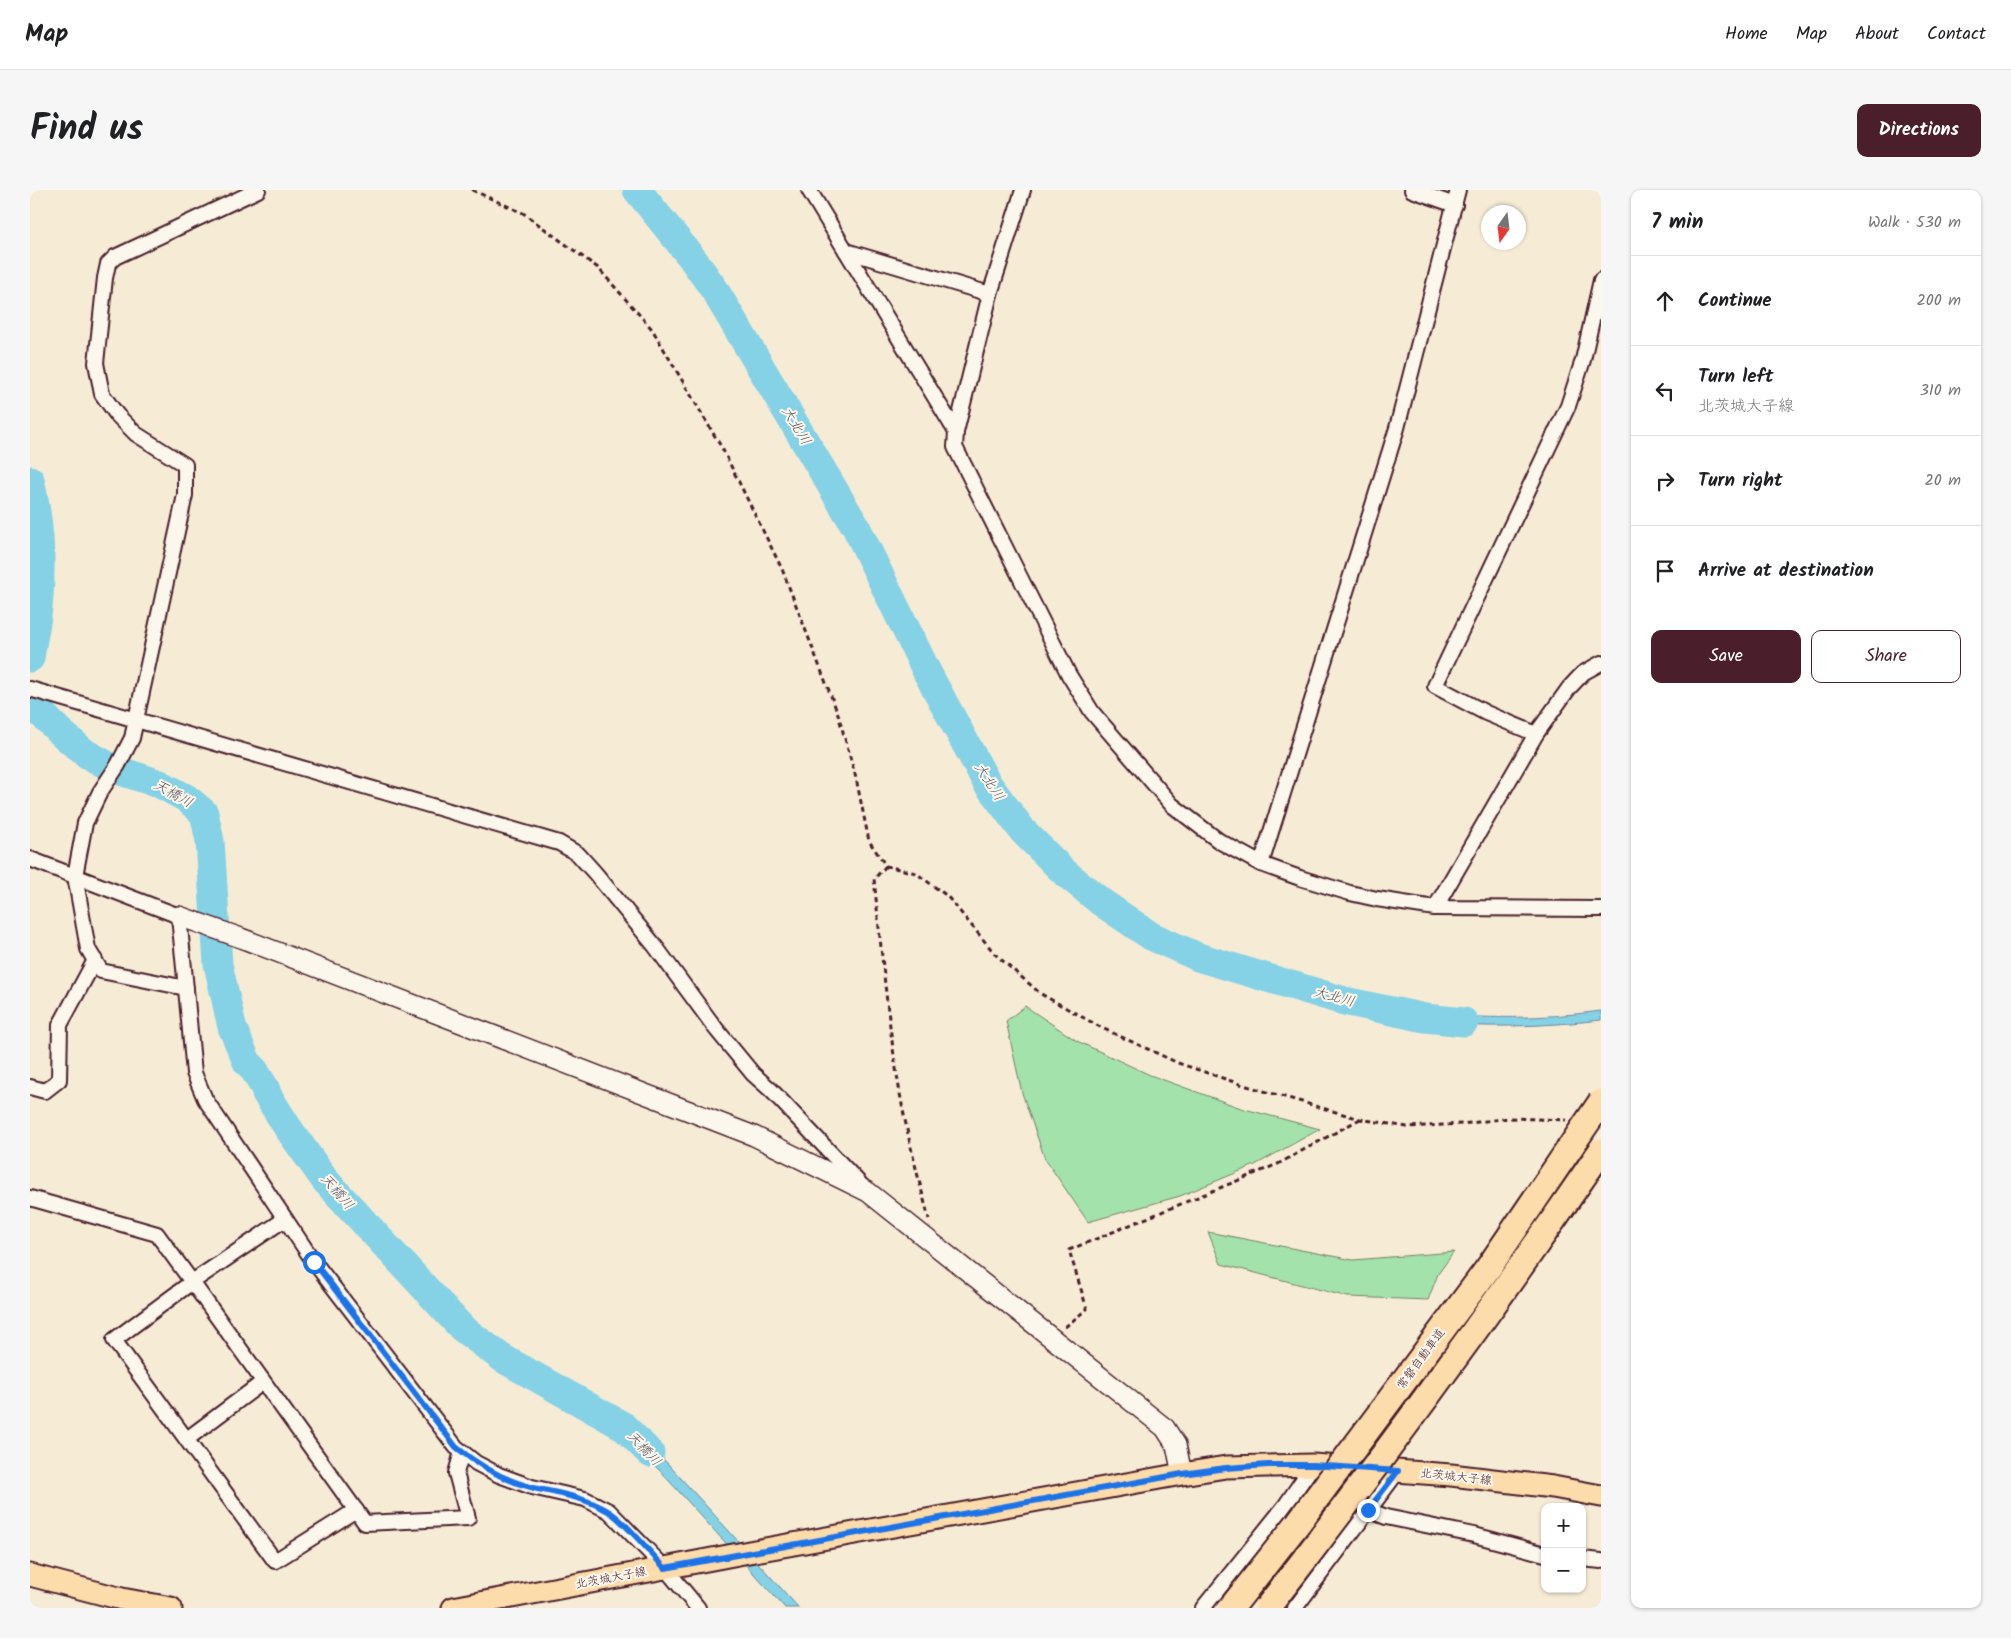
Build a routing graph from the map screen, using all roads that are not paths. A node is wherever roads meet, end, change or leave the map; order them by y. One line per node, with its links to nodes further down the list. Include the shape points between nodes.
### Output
1 (258, 190): 13 (street, via 115,257 108,264 96,363 102,394 136,434 185,465 185,495)
2 (809, 190): 7 (street)
3 (1023, 190): 9 (street)
4 (1412, 190): 6 (street)
5 (1458, 190): 6 (street)
6 (1456, 205): 16 (street, via 1397,428)
7 (846, 251): 9 (street); 10 (street)
8 (1601, 280): 14 (street, via 1583,360 1568,406 1435,686)
9 (990, 294): 10 (street)
10 (956, 432): 16 (street, via 955,447 965,468 1069,675 1092,712 1172,805 1219,841)
11 (1601, 663): 14 (street, via 1583,673 1568,688)
12 (30, 689): 13 (street)
13 (138, 720): 17 (street, via 118,766 100,792 85,823); 26 (street, via 559,843 578,854 655,946 753,1074)
14 (1536, 734): 18 (street)
15 (30, 859): 17 (street)
16 (1261, 864): 18 (street, via 1350,893)
17 (75, 876): 20 (street); 21 (street, via 88,949)
18 (1435, 908): 19 (street)
19 (1601, 909)
20 (179, 916): 22 (street); 26 (street, via 754,1136)
21 (95, 960): 22 (street, via 101,970); 23 (street, via 60,1024 59,1080 46,1092)
22 (186, 988): 28 (street, via 194,1073 205,1099)
23 (30, 1087)
24 (1601, 1102): 48 (highway, 常磐自動車道, bridge, via 1483,1275 1304,1516)
25 (1601, 1151): 49 (highway, bridge, via 1516,1275)
26 (868, 1192): 35 (street, via 1165,1428 1176,1445)
27 (30, 1198): 29 (street, via 157,1234)
28 (285, 1219): 29 (street); 32 (street, via 314,1262)
29 (192, 1282): 30 (street); 31 (street, via 114,1340)
30 (263, 1382): 31 (street); 37 (street)
31 (187, 1439): 37 (street, via 275,1560)
32 (462, 1452): 37 (street, via 456,1474 468,1518 365,1524); 42 (street, via 499,1475 532,1487 584,1499 609,1511)
33 (1313, 1465): 34 (main road, 北茨城大子線); 35 (main road, 北茨城大子線, via 1226,1468); 47 (street, via 1285,1506)
34 (1398, 1471): 36 (main road, 北茨城大子線, via 1553,1487); 38 (street)
35 (1182, 1474): 42 (main road, 北茨城大子線)
36 (1601, 1496)
37 (356, 1510)
38 (1368, 1510): 39 (street); 50 (street)
39 (1541, 1553)
40 (1586, 1559): 41 (street)
41 (1601, 1561)
42 (665, 1568): 45 (main road, 北茨城大子線); 46 (street)
43 (30, 1575): 44 (main road)
44 (171, 1608)
45 (453, 1608)
46 (698, 1608)
47 (1203, 1608)
48 (1231, 1608)
49 (1267, 1608)
50 (1295, 1608)

